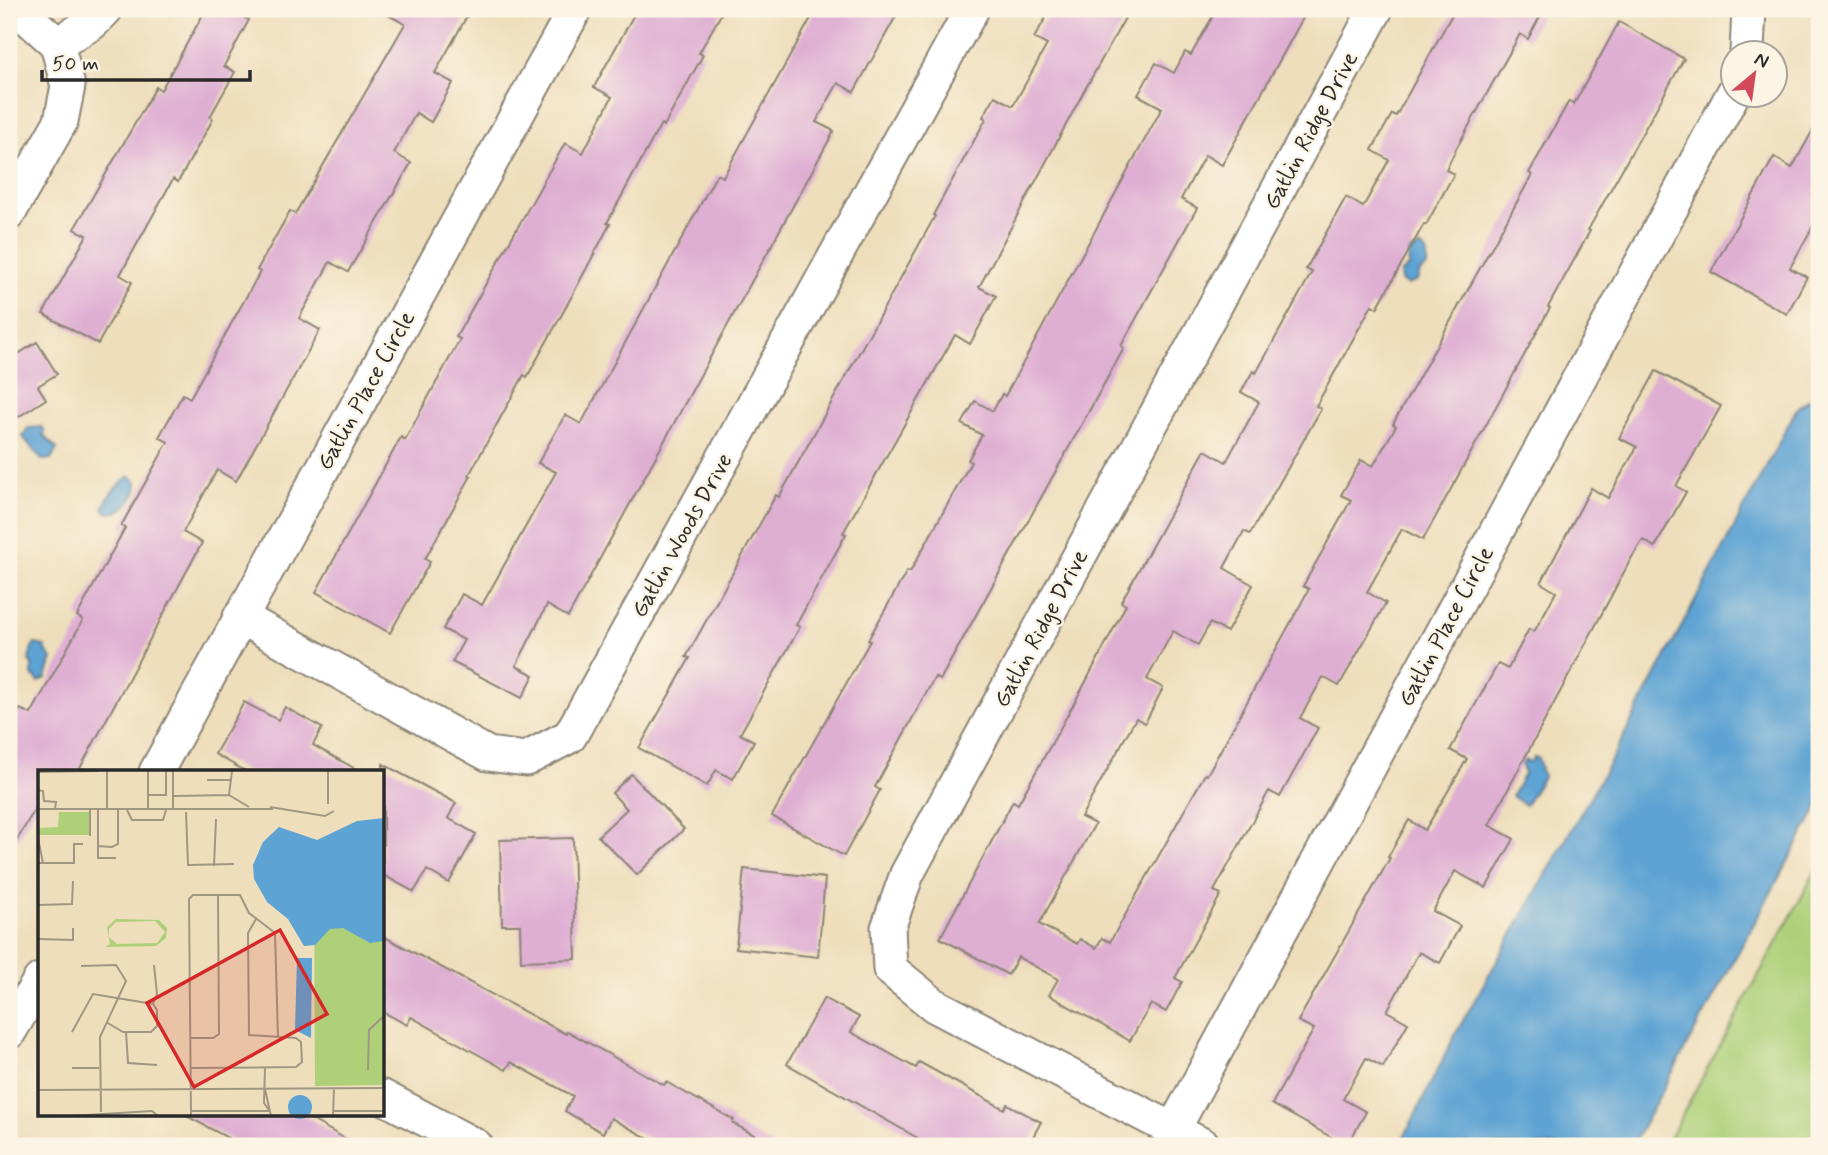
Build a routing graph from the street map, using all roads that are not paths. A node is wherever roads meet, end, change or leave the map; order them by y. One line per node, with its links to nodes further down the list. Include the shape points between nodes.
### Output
1 (18, 9): 8 (street)
2 (106, 9): 8 (street)
3 (575, 9): 11 (street, Gatlin Place Circle)
4 (971, 9): 11 (street, Gatlin Woods Drive, via 570,736 526,759 488,754)
5 (1376, 9): 16 (street, Gatlin Ridge Drive, via 906,874 888,928 890,969 934,1005)
6 (1749, 9): 7 (street)
7 (1748, 38)
8 (57, 44): 10 (street, via 68,86 61,121)
9 (1725, 108): 16 (street, Gatlin Place Circle)
10 (9, 214)
11 (240, 617): 12 (street, Gatlin Place Circle)
12 (157, 770)
13 (38, 982): 14 (street)
14 (9, 1032)
15 (385, 1098): 17 (street)
16 (1173, 1130): 18 (street)
17 (476, 1146)
18 (1204, 1146)

